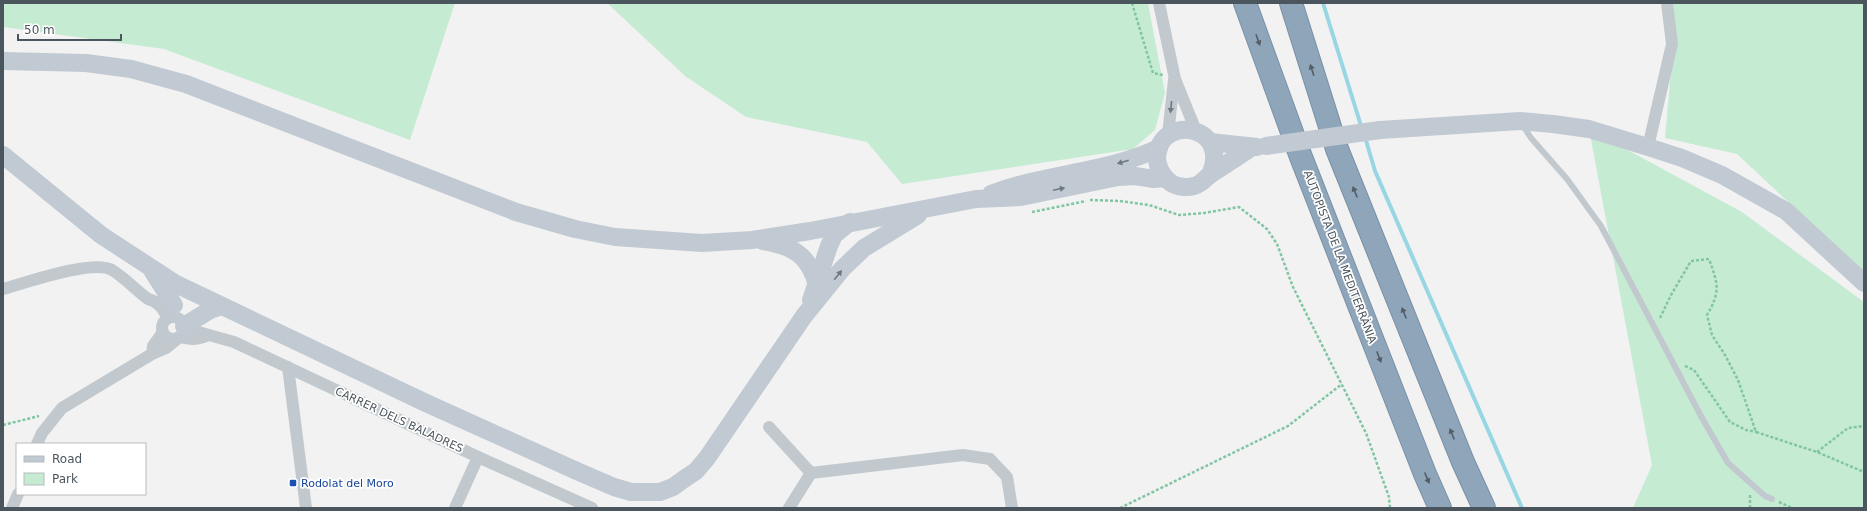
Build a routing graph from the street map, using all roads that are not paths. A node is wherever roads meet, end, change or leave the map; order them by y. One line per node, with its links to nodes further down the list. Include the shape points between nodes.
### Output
1 (1159, 3): 6 (street)
2 (1245, 3): 40 (highway, AUTOPISTA DE LA MEDITERRÀNIA, one-way to 40, via 1301,158)
3 (1291, 3): 41 (highway, one-way to 3, via 1463,462 1337,148)
4 (1667, 3): 11 (street, via 1672,44)
5 (4, 62): 18 (main road, via 86,63 131,69 186,84 516,212 574,229 615,238 665,242)
6 (1175, 79): 8 (street); 9 (street, one-way to 9)
7 (1520, 122): 10 (main road, bridge, via 1380,130); 11 (main road, via 1589,129); 33 (lane, via 1601,226 1728,463)
8 (1203, 136): 9 (main road, via 1187,129 1177,131); 10 (main road); 13 (main road, via 1215,154)
9 (1164, 141): 14 (main road, via 1157,162); 15 (main road, one-way to 15, via 1142,156 1014,185)
10 (1259, 146): 13 (main road)
11 (1648, 147): 20 (main road, via 1722,175 1786,211)
12 (3, 155): 19 (main road, via 100,235)
13 (1210, 175): 14 (main road, via 1197,185 1182,187)
14 (1164, 178): 15 (main road, one-way to 14, via 1021,197 1118,177)
15 (976, 199): 16 (main road)
16 (931, 208): 17 (main road); 25 (main road, one-way to 16, via 842,269 864,248)
17 (850, 222): 18 (main road); 21 (main road, via 834,235)
18 (752, 240): 21 (main road, via 780,244 798,252 814,273)
19 (152, 270): 23 (main road); 26 (main road)
20 (1864, 283)
21 (817, 285): 25 (main road)
22 (3, 289): 26 (street, via 83,268 111,269 162,307)
23 (193, 292): 24 (main road); 26 (main road)
24 (222, 306): 25 (main road, via 426,403 579,472 631,492 660,492 696,470 707,458); 26 (main road)
25 (804, 316)
26 (176, 325): 27 (street, CARRER DELS BALADRES, via 190,340 206,336 234,342); 29 (street, via 166,348 62,408 42,433)
27 (288, 367): 30 (street, CARRER DELS BALADRES); 35 (street)
28 (769, 427): 31 (street)
29 (37, 443)
30 (478, 457): 36 (street); 37 (street, CARRER DELS BALADRES)
31 (811, 473): 38 (street); 39 (street, via 963,456 990,459 1007,477)
32 (18, 495): 34 (street)
33 (1772, 499)
34 (12, 508)
35 (306, 508)
36 (455, 508)
37 (592, 508)
38 (789, 508)
39 (1012, 508)
40 (1440, 508)
41 (1484, 508)

